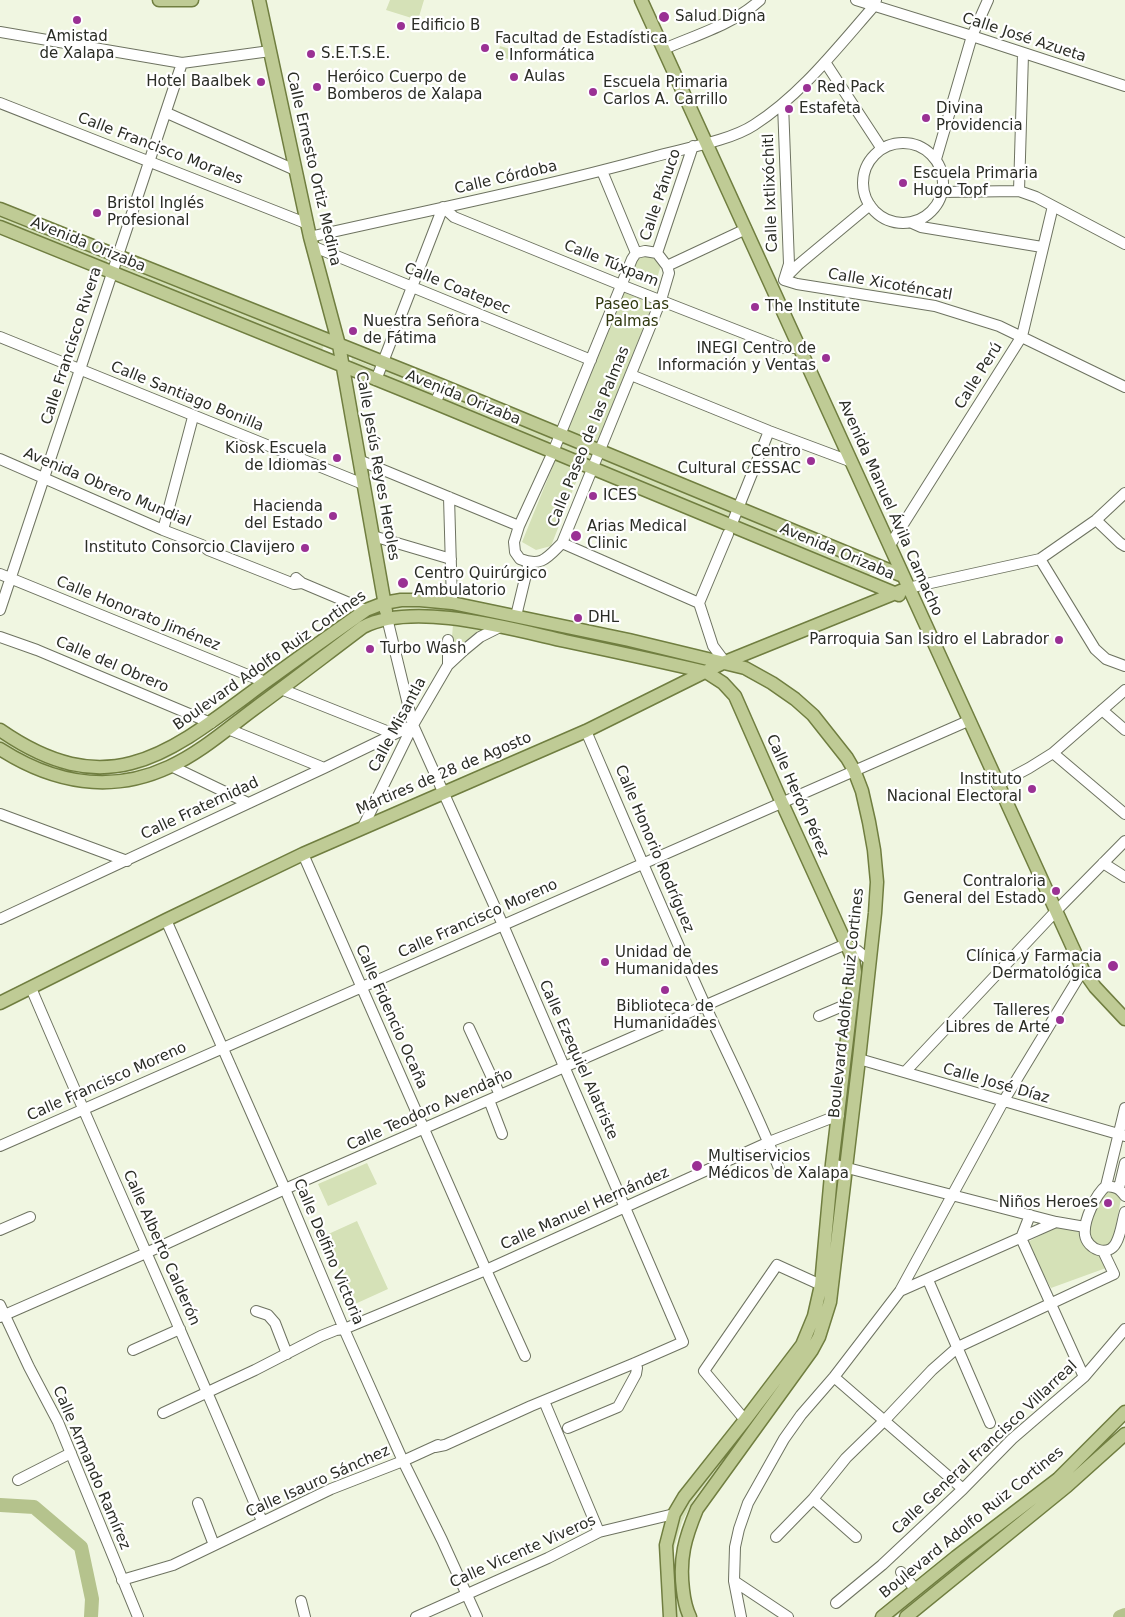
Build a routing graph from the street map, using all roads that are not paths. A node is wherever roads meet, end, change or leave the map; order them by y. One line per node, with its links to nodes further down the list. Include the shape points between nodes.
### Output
1 (158, 0): 2 (main road)
2 (192, 0)
3 (260, 0): 12 (main road, Calle Ernesto Ortiz Medina)
4 (641, 0): 11 (main road, Avenida Manuel Ávila Camacho)
5 (760, 0): 11 (street, via 734,19)
6 (856, 0): 8 (street, Calle José Azueta)
7 (988, 0): 10 (street)
8 (875, 3): 10 (street, Calle José Azueta); 14 (street, Calle Córdoba)
9 (0, 32): 15 (street)
10 (972, 36): 13 (street, Calle José Azueta); 23 (street)
11 (664, 50): 20 (main road, Avenida Manuel Ávila Camacho)
12 (270, 51): 15 (street); 25 (main road, Calle Ernesto Ortiz Medina)
13 (1023, 54): 16 (street, Calle José Azueta); 27 (street)
14 (825, 62): 18 (street, Calle Córdoba); 22 (street)
15 (182, 64): 19 (street, Calle Francisco Rivera)
16 (1125, 86)
17 (0, 103): 24 (street, Calle Francisco Morales)
18 (783, 104): 20 (street, Calle Córdoba, via 752,126); 44 (street, Calle Ixtlixóchitl, via 789,264)
19 (167, 113): 24 (street, Calle Francisco Rivera); 25 (street)
20 (706, 143): 21 (street, Calle Córdoba); 35 (main road, Avenida Manuel Ávila Camacho)
21 (693, 146): 26 (street, Calle Córdoba); 40 (street, Calle Pánuco)
22 (882, 148): 23 (street, via 898,143 915,144); 29 (street, via 867,165 864,176 863,187)
23 (936, 159): 28 (street, via 942,171)
24 (149, 161): 36 (street, Calle Francisco Morales); 41 (street, Calle Francisco Rivera)
25 (295, 170): 36 (main road, Calle Ernesto Ortiz Medina)
26 (602, 171): 31 (street, Calle Córdoba); 39 (street)
27 (1019, 191): 28 (street); 30 (street)
28 (942, 192): 33 (street, via 937,206)
29 (870, 205): 33 (street, via 877,214 894,223); 44 (street)
30 (1053, 206): 37 (street); 38 (street, Calle Perú)
31 (442, 207): 36 (street, Calle Córdoba); 45 (street, Calle Túxpam, via 454,216); 47 (street)
32 (0, 209): 41 (main road, Avenida Orizaba)
33 (912, 223): 38 (street)
34 (0, 227): 43 (main road, Avenida Orizaba)
35 (746, 229): 42 (street); 46 (main road, Avenida Manuel Ávila Camacho)
36 (310, 235): 47 (street, Calle Coatepec); 51 (main road, Calle Ernesto Ortiz Medina)
37 (1125, 244)
38 (1042, 247): 49 (street, Calle Perú)
39 (636, 253): 40 (street); 45 (street, Calle Paseo de las Palmas)
40 (657, 253): 42 (street)
41 (117, 256): 43 (street, Calle Francisco Rivera); 51 (main road, Avenida Orizaba)
42 (667, 266): 48 (street, Calle Paseo de las Palmas, via 669,273)
43 (112, 271): 55 (main road, Avenida Orizaba); 56 (street, Calle Francisco Rivera)
44 (784, 280): 46 (street); 49 (street, Calle Xicoténcatl, via 935,306)
45 (622, 285): 48 (street, Calle Túxpam); 53 (street, Calle Paseo de las Palmas)
46 (772, 286): 52 (main road, Avenida Manuel Ávila Camacho)
47 (413, 287): 53 (street, Calle Coatepec); 54 (street)
48 (661, 300): 52 (street, Calle Túxpam, via 782,348); 57 (street, Calle Paseo de las Palmas)
49 (1022, 336): 60 (street, Calle Xicoténcatl); 82 (street, Calle Perú)
50 (0, 337): 56 (street, Calle Santiago Bonilla)
51 (339, 345): 54 (main road, Avenida Orizaba); 55 (main road, Calle Jesús Reyes Heroles)
52 (800, 348): 69 (main road, Avenida Manuel Ávila Camacho)
53 (591, 360): 64 (street, Calle Paseo de las Palmas)
54 (383, 363): 58 (street); 59 (main road, Avenida Orizaba)
55 (342, 367): 58 (main road, Avenida Orizaba); 68 (main road, Calle Jesús Reyes Heroles)
56 (80, 369): 62 (street, Calle Santiago Bonilla); 71 (street, Calle Francisco Rivera)
57 (631, 375): 63 (street); 65 (street, Calle Paseo de las Palmas)
58 (376, 380): 61 (main road, Avenida Orizaba)
59 (442, 386): 61 (street); 64 (main road, Avenida Orizaba)
60 (1125, 387)
61 (435, 403): 66 (main road, Avenida Orizaba)
62 (193, 416): 72 (street, Calle Santiago Bonilla); 78 (street)
63 (769, 431): 69 (street); 75 (street)
64 (560, 436): 65 (main road, Avenida Orizaba); 66 (street, Calle Paseo de las Palmas)
65 (599, 451): 70 (street, Calle Paseo de las Palmas); 75 (main road, Avenida Orizaba)
66 (553, 452): 70 (main road, Avenida Orizaba); 77 (street, Calle Paseo de las Palmas)
67 (0, 459): 71 (street, Avenida Obrero Mundial)
68 (359, 460): 72 (main road, Calle Jesús Reyes Heroles); 74 (street)
69 (852, 462): 82 (main road, Avenida Manuel Ávila Camacho)
70 (592, 468): 79 (main road, Avenida Orizaba); 81 (street, Calle Paseo de las Palmas)
71 (45, 478): 78 (street, Avenida Obrero Mundial); 90 (street, Calle Francisco Rivera)
72 (363, 484): 80 (main road, Calle Jesús Reyes Heroles)
73 (1125, 493): 76 (street)
74 (449, 497): 77 (street); 84 (street)
75 (739, 507): 79 (street); 87 (main road, Avenida Orizaba)
76 (1096, 520): 83 (street); 85 (street)
77 (519, 526): 86 (street, Calle Paseo de las Palmas, via 514,542 515,552 520,559)
78 (163, 530): 98 (street, Avenida Obrero Mundial)
79 (729, 530): 91 (main road, Avenida Orizaba); 96 (street)
80 (372, 536): 84 (street); 94 (main road, Calle Jesús Reyes Heroles)
81 (562, 544): 86 (street, Calle Paseo de las Palmas, via 543,561); 96 (street)
82 (890, 545): 89 (main road, Avenida Manuel Ávila Camacho)
83 (1125, 546)
84 (451, 559): 95 (street)
85 (1040, 559): 93 (street); 106 (street, via 1095,649 1106,659)
86 (529, 562): 99 (street)
87 (878, 566): 89 (main road, Avenida Orizaba); 91 (main road, via 875,580)
88 (0, 574): 90 (street, Calle Honorato Jiménez)
89 (903, 576): 93 (main road, Avenida Manuel Ávila Camacho)
90 (11, 578): 97 (street, Calle Francisco Rivera); 108 (street, Calle Honorato Jiménez)
91 (868, 583): 92 (main road, Avenida Orizaba)
92 (894, 594): 93 (main road, Avenida Orizaba); 104 (main road, Mártires de 28 de Agosto)
93 (910, 594): 112 (main road, Avenida Manuel Ávila Camacho)
94 (384, 603): 95 (main road, Boulevard Adolfo Ruiz Cortines, via 420,600); 98 (main road, Boulevard Adolfo Ruiz Cortines); 100 (main road, Calle Jesús Reyes Heroles)
95 (452, 603): 99 (main road, Boulevard Adolfo Ruiz Cortines)
96 (699, 603): 104 (street, via 713,646)
97 (0, 610)
98 (366, 610): 108 (main road, Boulevard Adolfo Ruiz Cortines)
99 (516, 616): 104 (main road, Boulevard Adolfo Ruiz Cortines)
100 (387, 618): 101 (main road, Boulevard Adolfo Ruiz Cortines, via 439,618); 109 (main road, Boulevard Adolfo Ruiz Cortines, via 363,627); 114 (street, Calle Jesús Reyes Heroles)
101 (500, 627): 105 (street, Calle Misantla, via 480,637); 107 (main road, Boulevard Adolfo Ruiz Cortines)
102 (0, 637): 113 (street, Calle del Obrero)
103 (448, 640): 105 (street)
104 (726, 662): 107 (main road, Mártires de 28 de Agosto); 124 (main road, Boulevard Adolfo Ruiz Cortines, via 745,668 795,699 831,736)
105 (448, 665): 114 (street, Calle Misantla)
106 (1125, 666)
107 (706, 672): 118 (main road, Mártires de 28 de Agosto); 128 (main road, Calle Herón Pérez, via 735,696)
108 (265, 682): 113 (main road, Boulevard Adolfo Ruiz Cortines)
109 (281, 689): 115 (main road, Boulevard Adolfo Ruiz Cortines); 119 (street)
110 (1125, 690): 111 (street)
111 (1102, 710): 117 (street); 121 (street)
112 (968, 720): 124 (street, Calle Francisco Moreno); 125 (main road, Avenida Manuel Ávila Camacho)
113 (211, 723): 116 (main road, Boulevard Adolfo Ruiz Cortines, via 182,742 139,761 98,767 36,753)
114 (413, 725): 119 (street, Calle Fraternidad); 126 (street, Calle Jesús Reyes Heroles); 131 (street, Calle Misantla)
115 (228, 729): 122 (main road, Boulevard Adolfo Ruiz Cortines); 123 (street)
116 (0, 730)
117 (1125, 730)
118 (586, 731): 126 (main road, Mártires de 28 de Agosto); 135 (street, Calle Honorio Rodríguez)
119 (394, 734): 123 (street, Calle Fraternidad)
120 (0, 749): 122 (main road, Boulevard Adolfo Ruiz Cortines, via 31,766 77,780 124,781)
121 (1053, 753): 125 (street); 130 (street)
122 (171, 766): 127 (street)
123 (324, 768): 127 (street, Calle Fraternidad)
124 (854, 770): 128 (street, Calle Francisco Moreno); 143 (main road, Boulevard Adolfo Ruiz Cortines, via 862,791 874,850 876,890)
125 (997, 785): 138 (main road, Avenida Manuel Ávila Camacho)
126 (442, 792): 131 (main road, Mártires de 28 de Agosto); 141 (street, Calle Ezequiel Alatriste)
127 (248, 803): 134 (street, Calle Fraternidad)
128 (782, 803): 135 (street, Calle Francisco Moreno); 142 (main road, Calle Herón Pérez)
129 (0, 814): 134 (street)
130 (1125, 814)
131 (363, 827): 133 (main road, Mártires de 28 de Agosto)
132 (1125, 841): 136 (street)
133 (304, 854): 140 (main road, Mártires de 28 de Agosto); 145 (street, Calle Fidencio Ocaña)
134 (127, 861): 139 (street, Calle Fraternidad)
135 (642, 863): 141 (street, Calle Francisco Moreno); 149 (street, Calle Honorio Rodríguez)
136 (1103, 863): 137 (street); 138 (street)
137 (1125, 877)
138 (1056, 911): 144 (main road, Avenida Manuel Ávila Camacho); 156 (street)
139 (0, 919)
140 (166, 920): 146 (main road, Mártires de 28 de Agosto); 153 (street, Calle Delfino Victoria)
141 (503, 925): 145 (street, Calle Francisco Moreno); 155 (street, Calle Ezequiel Alatriste)
142 (846, 944): 143 (street); 147 (main road, Boulevard Adolfo Ruiz Cortines, via 855,972); 149 (street, Calle Teodoro Avendaño)
143 (870, 961): 154 (main road, Boulevard Adolfo Ruiz Cortines)
144 (1083, 970): 151 (main road, Avenida Manuel Ávila Camacho); 159 (street)
145 (361, 987): 153 (street, Calle Francisco Moreno); 163 (street, Calle Fidencio Ocaña)
146 (30, 988): 148 (main road, Mártires de 28 de Agosto); 161 (street, Calle Alberto Calderón)
147 (852, 1002): 150 (street); 162 (main road, Boulevard Adolfo Ruiz Cortines)
148 (0, 1003)
149 (706, 1006): 155 (street, Calle Teodoro Avendaño); 167 (street, Calle Honorio Rodríguez)
150 (819, 1016)
151 (1125, 1019)
152 (469, 1028): 157 (street)
153 (222, 1048): 161 (street, Calle Francisco Moreno); 173 (street, Calle Delfino Victoria)
154 (859, 1059): 156 (street, Calle José Díaz); 170 (main road, Boulevard Adolfo Ruiz Cortines)
155 (563, 1067): 157 (street, Calle Teodoro Avendaño); 176 (street, Calle Ezequiel Alatriste)
156 (904, 1072): 159 (street, Calle José Díaz)
157 (500, 1095): 158 (street, Calle Teodoro Avendaño)
158 (489, 1100): 163 (street, Calle Teodoro Avendaño); 164 (street)
159 (1003, 1102): 165 (street, Calle José Díaz); 175 (street)
160 (1125, 1108): 165 (street)
161 (82, 1109): 166 (street, Calle Francisco Moreno); 185 (street, Calle Alberto Calderón)
162 (839, 1115): 167 (street, Calle Manuel Hernández); 169 (main road, Boulevard Adolfo Ruiz Cortines)
163 (424, 1129): 173 (street, Calle Teodoro Avendaño); 186 (street, Calle Fidencio Ocaña)
164 (502, 1134)
165 (1122, 1136): 172 (street)
166 (1, 1142)
167 (769, 1142): 171 (street, Calle Honorio Rodríguez); 176 (street, Calle Manuel Hernández)
168 (1125, 1163): 174 (street)
169 (832, 1164): 170 (street); 188 (main road, Boulevard Adolfo Ruiz Cortines)
170 (845, 1168): 175 (street); 209 (main road, Boulevard Adolfo Ruiz Cortines, via 826,1320 812,1350)
171 (780, 1170)
172 (1106, 1186): 174 (street); 181 (street, via 1094,1200)
173 (285, 1189): 185 (street, Calle Teodoro Avendaño); 194 (street, Calle Delfino Victoria)
174 (1122, 1192)
175 (952, 1196): 178 (street); 189 (street)
176 (626, 1207): 186 (street, Calle Manuel Hernández); 196 (street, Calle Ezequiel Alatriste)
177 (1125, 1212): 184 (street, via 1116,1243)
178 (1030, 1215): 180 (street); 183 (street)
179 (30, 1217): 182 (street)
180 (1056, 1222): 181 (street); 183 (street)
181 (1085, 1227): 184 (street, via 1089,1244)
182 (0, 1230)
183 (1021, 1238): 187 (street); 190 (street)
184 (1103, 1251): 190 (street, via 1114,1274)
185 (146, 1253): 192 (street, Calle Teodoro Avendaño); 193 (street, Calle Alberto Calderón)
186 (486, 1270): 194 (street, Calle Manuel Hernández); 200 (street, Calle Fidencio Ocaña)
187 (928, 1280): 189 (street); 197 (street)
188 (821, 1285): 206 (main road, Boulevard Adolfo Ruiz Cortines, via 814,1316 802,1345); 210 (street, via 777,1265 704,1371)
189 (900, 1291): 203 (street)
190 (1051, 1302): 197 (street); 202 (street)
191 (256, 1311): 199 (street, via 268,1315 275,1323)
192 (1, 1312): 215 (street, Calle Armando Ramírez)
193 (180, 1329): 198 (street); 204 (street, Calle Alberto Calderón)
194 (344, 1329): 199 (street, Calle Manuel Hernández, via 321,1336); 204 (street, Calle Manuel Hernández, via 257,1375); 216 (street, Calle Delfino Victoria)
195 (1125, 1329): 202 (street, Calle General Francisco Villarreal)
196 (683, 1342): 201 (street, Calle Isauro Sánchez)
197 (958, 1347): 211 (street); 212 (street)
198 (133, 1350)
199 (287, 1354): 204 (street, Calle Manuel Hernández)
200 (525, 1356)
201 (635, 1363): 205 (street, Calle Isauro Sánchez); 213 (street, via 636,1374 618,1407)
202 (1084, 1377): 218 (street, Calle General Francisco Villarreal, via 1012,1439)
203 (834, 1378): 211 (street); 231 (street, via 784,1439 748,1503 735,1547)
204 (208, 1393): 208 (street, Calle Manuel Hernández); 222 (street, Calle Alberto Calderón)
205 (544, 1401): 216 (street, Calle Isauro Sánchez, via 530,1400); 223 (street)
206 (757, 1405): 209 (main road); 210 (main road, Boulevard Adolfo Ruiz Cortines)
207 (1125, 1412): 227 (main road, Boulevard Adolfo Ruiz Cortines, via 1058,1478)
208 (163, 1413)
209 (768, 1413): 241 (main road, Boulevard Adolfo Ruiz Cortines, via 697,1509 687,1533 681,1572 683,1595)
210 (745, 1420): 221 (main road, Boulevard Adolfo Ruiz Cortines)
211 (884, 1422): 218 (street); 219 (street, via 846,1458)
212 (990, 1423)
213 (568, 1428)
214 (1125, 1434): 228 (main road, Boulevard Adolfo Ruiz Cortines, via 1068,1486)
215 (71, 1453): 217 (street); 230 (street, Calle Armando Ramírez)
216 (403, 1461): 222 (street, Calle Isauro Sánchez); 233 (street, Calle Delfino Victoria)
217 (18, 1480)
218 (962, 1489): 235 (street, Calle General Francisco Villarreal, via 882,1565)
219 (813, 1499): 224 (street); 225 (street)
220 (198, 1503): 226 (street)
221 (674, 1514): 223 (street, Calle Vicente Viveros); 240 (main road, Boulevard Adolfo Ruiz Cortines, via 666,1545)
222 (262, 1521): 226 (street, Calle Isauro Sánchez)
223 (599, 1532): 233 (street, Calle Vicente Viveros)
224 (776, 1537)
225 (856, 1537)
226 (214, 1545): 230 (street, Calle Isauro Sánchez, via 172,1565)
227 (956, 1557): 228 (main road); 232 (main road, Boulevard Adolfo Ruiz Cortines)
228 (966, 1569): 245 (main road, Boulevard Adolfo Ruiz Cortines)
229 (901, 1572): 232 (street)
230 (122, 1580): 236 (street, Calle Armando Ramírez)
231 (734, 1581): 242 (street); 243 (street)
232 (916, 1590): 244 (main road, Boulevard Adolfo Ruiz Cortines)
233 (468, 1594): 238 (street, Calle Vicente Viveros); 239 (street, Calle Delfino Victoria)
234 (301, 1601): 237 (street)
235 (836, 1603)
236 (138, 1617)
237 (305, 1617)
238 (416, 1617)
239 (477, 1617)
240 (670, 1617)
241 (690, 1617)
242 (740, 1617)
243 (788, 1617)
244 (882, 1617)
245 (906, 1617)

